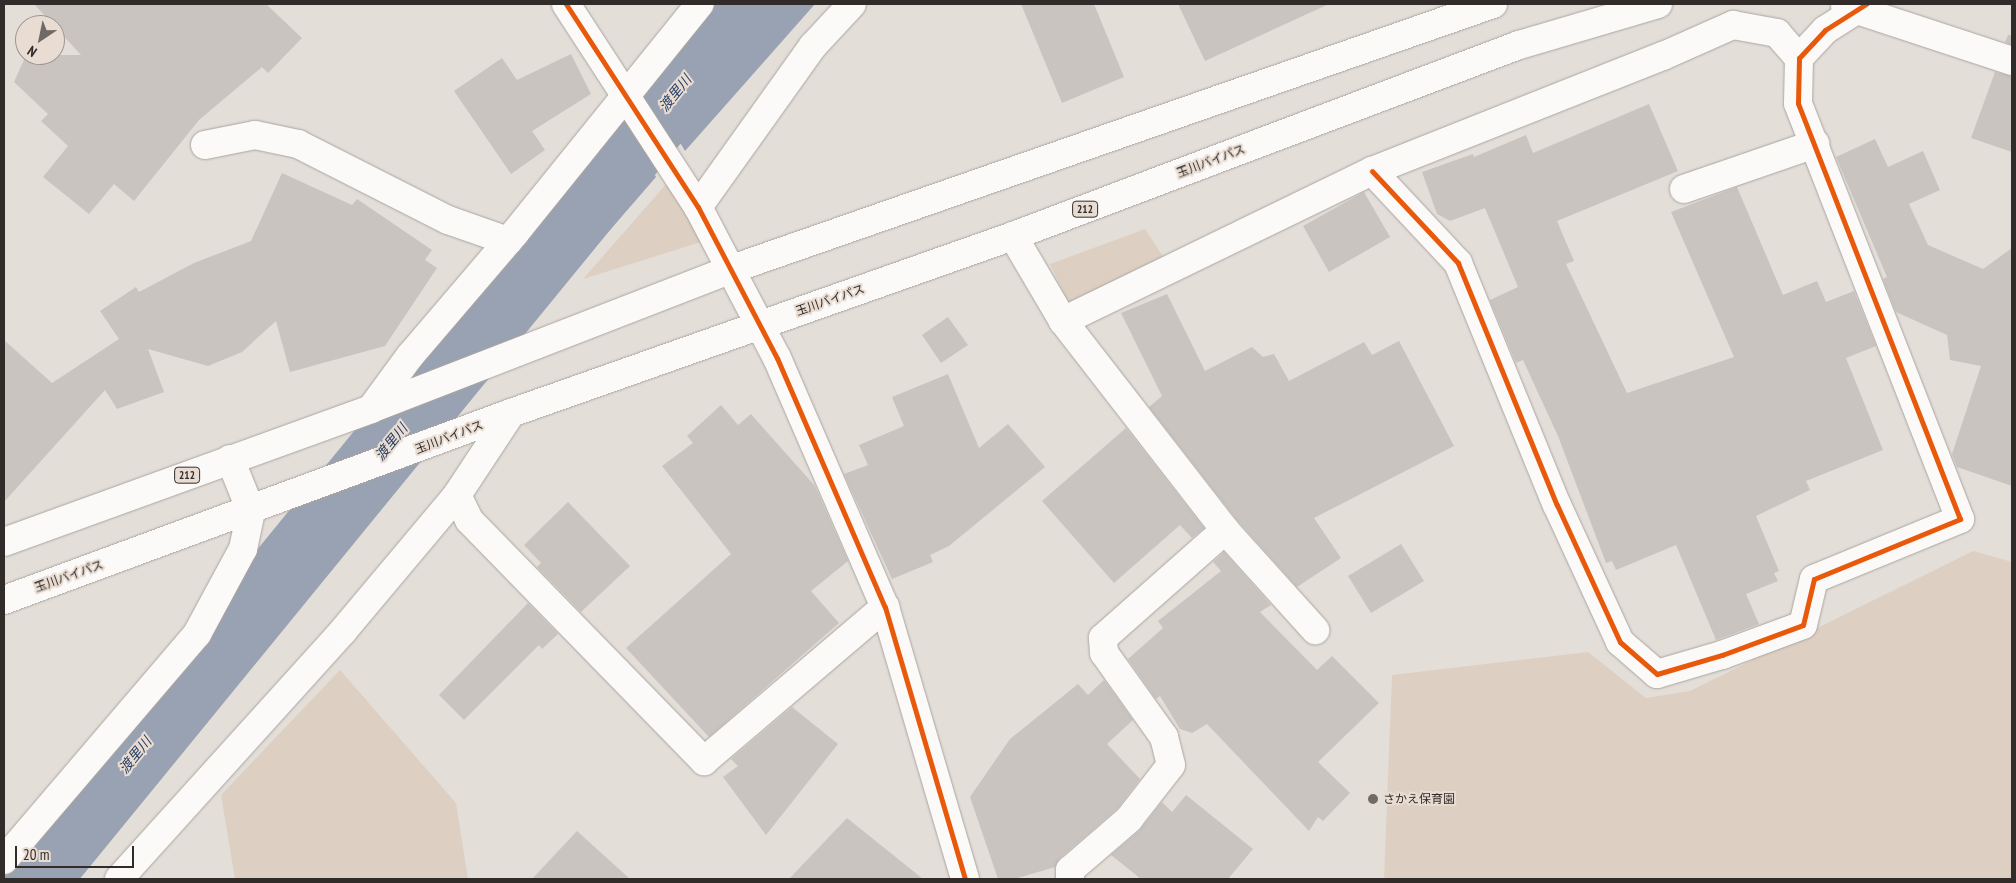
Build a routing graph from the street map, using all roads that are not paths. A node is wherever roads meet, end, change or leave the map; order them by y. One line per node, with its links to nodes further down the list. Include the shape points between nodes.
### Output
1 (566, 4): 9 (main road)
2 (700, 4): 9 (main road)
3 (852, 4): 14 (main road, via 813,46)
4 (1493, 4): 17 (main road, 212)
5 (1658, 4): 15 (main road, 玉川バイパス / 212, via 1519,45)
6 (1854, 6): 7 (main road); 8 (main road)
7 (1799, 58): 10 (main road, via 1798,103); 12 (main road, via 1777,33 1733,25)
8 (2012, 61)
9 (626, 92): 14 (main road); 16 (main road)
10 (1815, 144): 12 (main road, via 1960,519 1814,579 1804,625 1722,655 1657,674 1620,642 1557,505 1458,263); 13 (main road)
11 (205, 145): 16 (main road, via 256,135 298,144 448,220)
12 (1372, 171): 18 (main road)
13 (1684, 189)
14 (698, 207): 17 (main road)
15 (1014, 236): 18 (main road); 19 (main road, 玉川バイパス / 212)
16 (508, 240): 20 (main road, via 410,356)
17 (732, 269): 19 (main road); 20 (main road, 212)
18 (1063, 321): 25 (main road)
19 (760, 325): 21 (main road, 玉川バイパス / 212); 28 (main road)
20 (371, 409): 22 (main road, 212)
21 (512, 413): 23 (main road); 24 (main road, 玉川バイパス / 212)
22 (230, 459): 24 (main road); 26 (main road, 212)
23 (457, 495): 28 (main road, via 469,520 704,761); 31 (main road, via 343,632)
24 (251, 511): 27 (main road, 玉川バイパス / 212); 30 (main road, via 243,549 197,634)
25 (1225, 530): 29 (main road); 33 (main road, via 1103,638 1104,653 1164,737 1171,765 1129,819 1070,870)
26 (4, 542)
27 (4, 600)
28 (885, 607): 32 (main road)
29 (1315, 630)
30 (4, 860)
31 (119, 879)
32 (965, 879)
33 (1070, 879)

